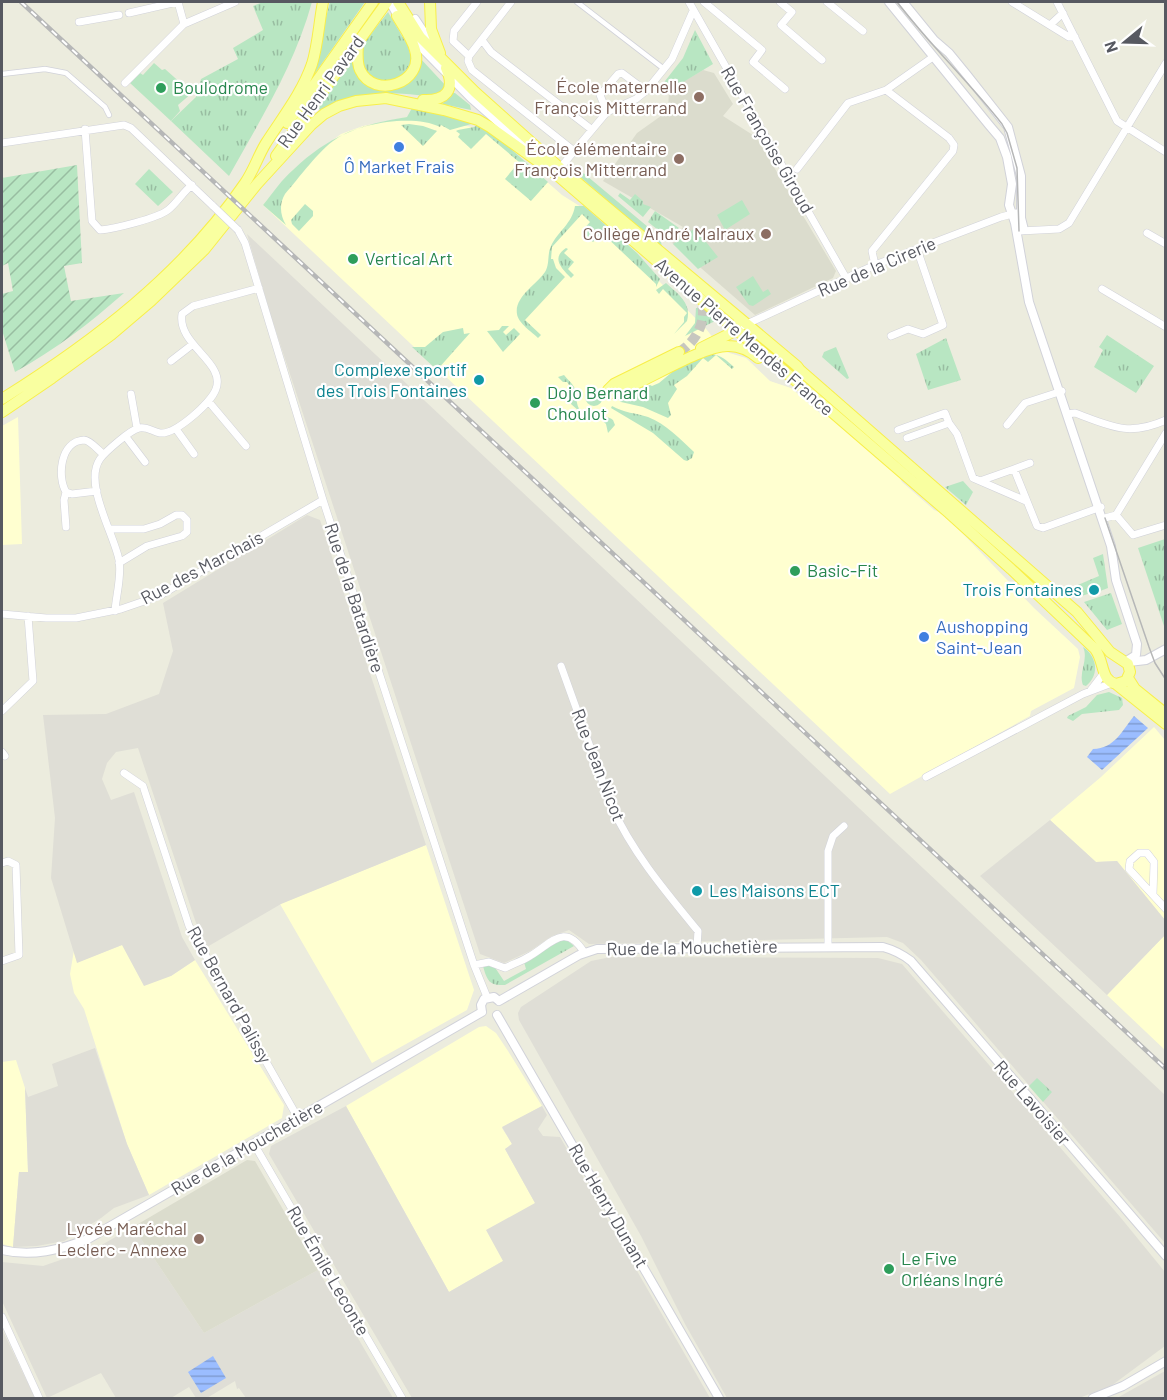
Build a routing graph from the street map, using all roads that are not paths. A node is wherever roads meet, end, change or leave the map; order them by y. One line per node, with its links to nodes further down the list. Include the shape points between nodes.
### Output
1 (177, 2): 20 (street); 24 (street)
2 (235, 2): 24 (street)
3 (323, 2): 53 (main road, via 312,63)
4 (373, 2): 53 (main road, Rue Henri Pavard)
5 (389, 2): 18 (street, Avenue Pierre Mendès France); 29 (main road, Rue Henri Pavard)
6 (430, 2): 32 (main road, via 431,29)
7 (477, 2): 30 (street, via 452,36)
8 (511, 2): 28 (street)
9 (578, 2): 34 (street)
10 (689, 2): 19 (street, Rue Françoise Giroud)
11 (704, 2): 39 (street, via 762,50 753,62)
12 (780, 2): 33 (street, via 792,12 781,25)
13 (827, 2): 26 (street)
14 (889, 2): 31 (street)
15 (903, 2): 57 (street, via 1005,122 1020,165)
16 (1012, 2): 25 (street)
17 (1057, 2): 21 (street)
18 (401, 6): 29 (main road, via 415,50 408,77 389,86 364,76 358,63); 32 (main road, Avenue Pierre Mendès France, via 420,37); 37 (street, Avenue Pierre Mendès France, via 416,43)
19 (693, 11): 34 (street); 63 (street, Rue Françoise Giroud)
20 (129, 12)
21 (1063, 13): 25 (street); 27 (street)
22 (119, 15): 23 (street)
23 (80, 22)
24 (184, 24): 38 (street)
25 (1050, 25): 27 (street)
26 (863, 31)
27 (1075, 37): 47 (street, via 1117,121)
28 (482, 40): 30 (street); 46 (street, via 491,52)
29 (358, 41): 54 (main road, Rue Henri Pavard)
30 (469, 56): 49 (street, via 472,70)
31 (933, 57): 40 (street); 58 (street, via 1004,146 1011,177 1009,205)
32 (442, 58): 37 (main road); 52 (main road, Avenue Pierre Mendès France)
33 (822, 60)
34 (664, 69): 41 (street)
35 (1164, 69): 47 (street)
36 (2, 74): 44 (street, via 45,69 66,73)
37 (451, 78): 42 (main road, via 448,91 441,98); 52 (street, Avenue Pierre Mendès France)
38 (125, 83)
39 (785, 89)
40 (886, 90): 51 (street, via 848,103); 62 (street, via 954,146 872,251)
41 (646, 91): 43 (street); 43 (street, via 629,76 618,74 600,95)
42 (386, 98): 52 (main road, via 478,120); 54 (main road, via 356,101 324,114)
43 (607, 112): 46 (street)
44 (109, 115)
45 (85, 129): 48 (street); 55 (street, Rue de la Batardière, via 124,125 131,128); 55 (street, via 92,220 100,230 159,215)
46 (591, 129): 49 (street)
47 (1127, 129): 50 (street); 58 (street, via 1069,223 1059,229)
48 (2, 143)
49 (574, 151): 52 (street)
50 (1166, 152)
51 (797, 169)
52 (558, 171): 56 (main road, Avenue Pierre Mendès France); 70 (main road, Avenue Pierre Mendès France)
53 (252, 172): 79 (main road, via 216,221 136,303 71,354)
54 (257, 184): 81 (main road, via 204,250 150,301 103,341)
55 (192, 185): 65 (street, Rue de la Batardière, bridge, via 238,230)
56 (594, 196): 64 (main road); 67 (main road, Avenue Pierre Mendès France)
57 (1021, 212): 58 (street); 58 (street, Rue de la Cirerie)
58 (1017, 226): 61 (street, Rue de la Cirerie); 77 (street, via 1029,302)
59 (1147, 233): 60 (street)
60 (1166, 244)
61 (917, 249): 62 (street, Rue de la Cirerie); 71 (street, via 943,325 922,334 908,329)
62 (875, 265): 63 (street, Rue de la Cirerie)
63 (846, 278): 68 (street, Rue de la Cirerie)
64 (687, 281)
65 (259, 288): 72 (street, via 193,306 182,314 180,325); 101 (street, Rue de la Batardière)
66 (1102, 289): 69 (street)
67 (736, 314): 68 (main road, Avenue Pierre Mendès France); 70 (main road)
68 (748, 324): 70 (street, Rue de la Cirerie); 114 (main road, Avenue Pierre Mendès France, via 1077,612)
69 (1166, 327)
70 (736, 329): 75 (main road, Avenue Pierre Mendès France); 76 (main road)
71 (891, 336)
72 (192, 344): 74 (street); 80 (street, via 216,375 217,388)
73 (679, 352): 76 (main road, via 614,384 608,392)
74 (171, 361)
75 (789, 376): 76 (main road, via 777,373 751,351 726,346); 115 (main road, Avenue Pierre Mendès France, via 1011,569 1095,649)
76 (620, 389)
77 (1061, 392): 82 (street); 85 (street, via 1025,403)
78 (131, 394): 86 (street)
79 (2, 399)
80 (209, 402): 87 (street); 92 (street)
81 (2, 412)
82 (1069, 414): 83 (street, via 1124,429); 103 (street)
83 (1166, 420)
84 (949, 423): 88 (street, via 945,413); 91 (street); 98 (street, via 973,478)
85 (1007, 425)
86 (136, 428): 87 (street, via 160,433); 90 (street)
87 (177, 429): 94 (street)
88 (898, 430)
89 (1166, 433): 104 (street)
90 (126, 437): 93 (street); 95 (street)
91 (907, 438)
92 (246, 446)
93 (103, 454): 99 (street, via 95,474); 100 (street, via 84,440 66,452 62,471)
94 (194, 454)
95 (145, 462)
96 (1030, 463): 97 (street)
97 (1014, 469): 98 (street); 102 (street)
98 (980, 481): 102 (street)
99 (97, 491): 100 (street); 107 (street)
100 (66, 492): 106 (street)
101 (323, 500): 109 (street, Rue des Marchais, via 159,596); 132 (street, Rue de la Batardière)
102 (1026, 501): 103 (street, via 1037,526 1043,528)
103 (1102, 515): 104 (street); 114 (street, via 1116,580 1138,651)
104 (1116, 515): 105 (street, via 1133,535)
105 (1166, 525)
106 (66, 527)
107 (110, 529): 108 (street); 108 (street, via 144,529 176,515 187,520 187,532 182,536 147,546)
108 (119, 563): 109 (street)
109 (115, 611): 111 (street, Rue des Marchais, via 76,618)
110 (2, 614): 111 (street, Rue des Marchais)
111 (28, 616): 118 (street, via 33,681)
112 (1166, 649): 114 (street)
113 (561, 666): 128 (street, Rue Jean Nicot, via 621,826 655,878 698,931)
114 (1125, 667): 115 (main road, via 1108,662); 116 (main road, via 1123,683); 119 (main road, Avenue Pierre Mendès France, via 1135,689)
115 (1104, 670): 116 (main road, Avenue Pierre Mendès France, via 1107,680); 117 (street)
116 (1114, 684): 117 (street); 120 (main road, Avenue Pierre Mendès France)
117 (1091, 690): 122 (street)
118 (2, 711)
119 (1166, 714)
120 (1166, 724)
121 (124, 773): 137 (street, Rue Bernard Palissy, via 143,786 189,926)
122 (926, 777)
123 (844, 826): 127 (street, via 829,843)
124 (2, 863): 131 (street, via 16,865 19,955)
125 (1153, 895): 125 (street, via 1153,858 1143,852 1135,854 1130,869); 126 (street)
126 (1166, 909)
127 (828, 946): 128 (street, Rue de la Mouchetière); 130 (street, Rue de la Mouchetière, via 884,947)
128 (698, 947): 129 (street, Rue de la Mouchetière, via 603,948)
129 (584, 952): 132 (street, via 573,938 564,936 504,968 489,962); 134 (street, Rue de la Mouchetière)
130 (897, 952): 140 (street, Rue Lavoisier, via 911,961)
131 (2, 961)
132 (474, 965): 133 (street, Rue de la Batardière)
133 (487, 998): 134 (street, via 494,997); 135 (street, via 482,1002)
134 (499, 1002): 136 (street)
135 (482, 1012): 136 (street, via 489,1017); 137 (street, Rue de la Mouchetière)
136 (497, 1015): 145 (street, Rue Henry Dunant)
137 (298, 1118): 138 (street, Rue de la Mouchetière)
138 (254, 1144): 139 (street, Rue de la Mouchetière, via 88,1239 48,1252); 144 (street, Rue Émile Leconte)
139 (2, 1250)
140 (1166, 1256)
141 (2, 1317): 143 (street)
142 (1166, 1361): 146 (street)
143 (39, 1398)
144 (402, 1398)
145 (719, 1398)
146 (1093, 1398)

